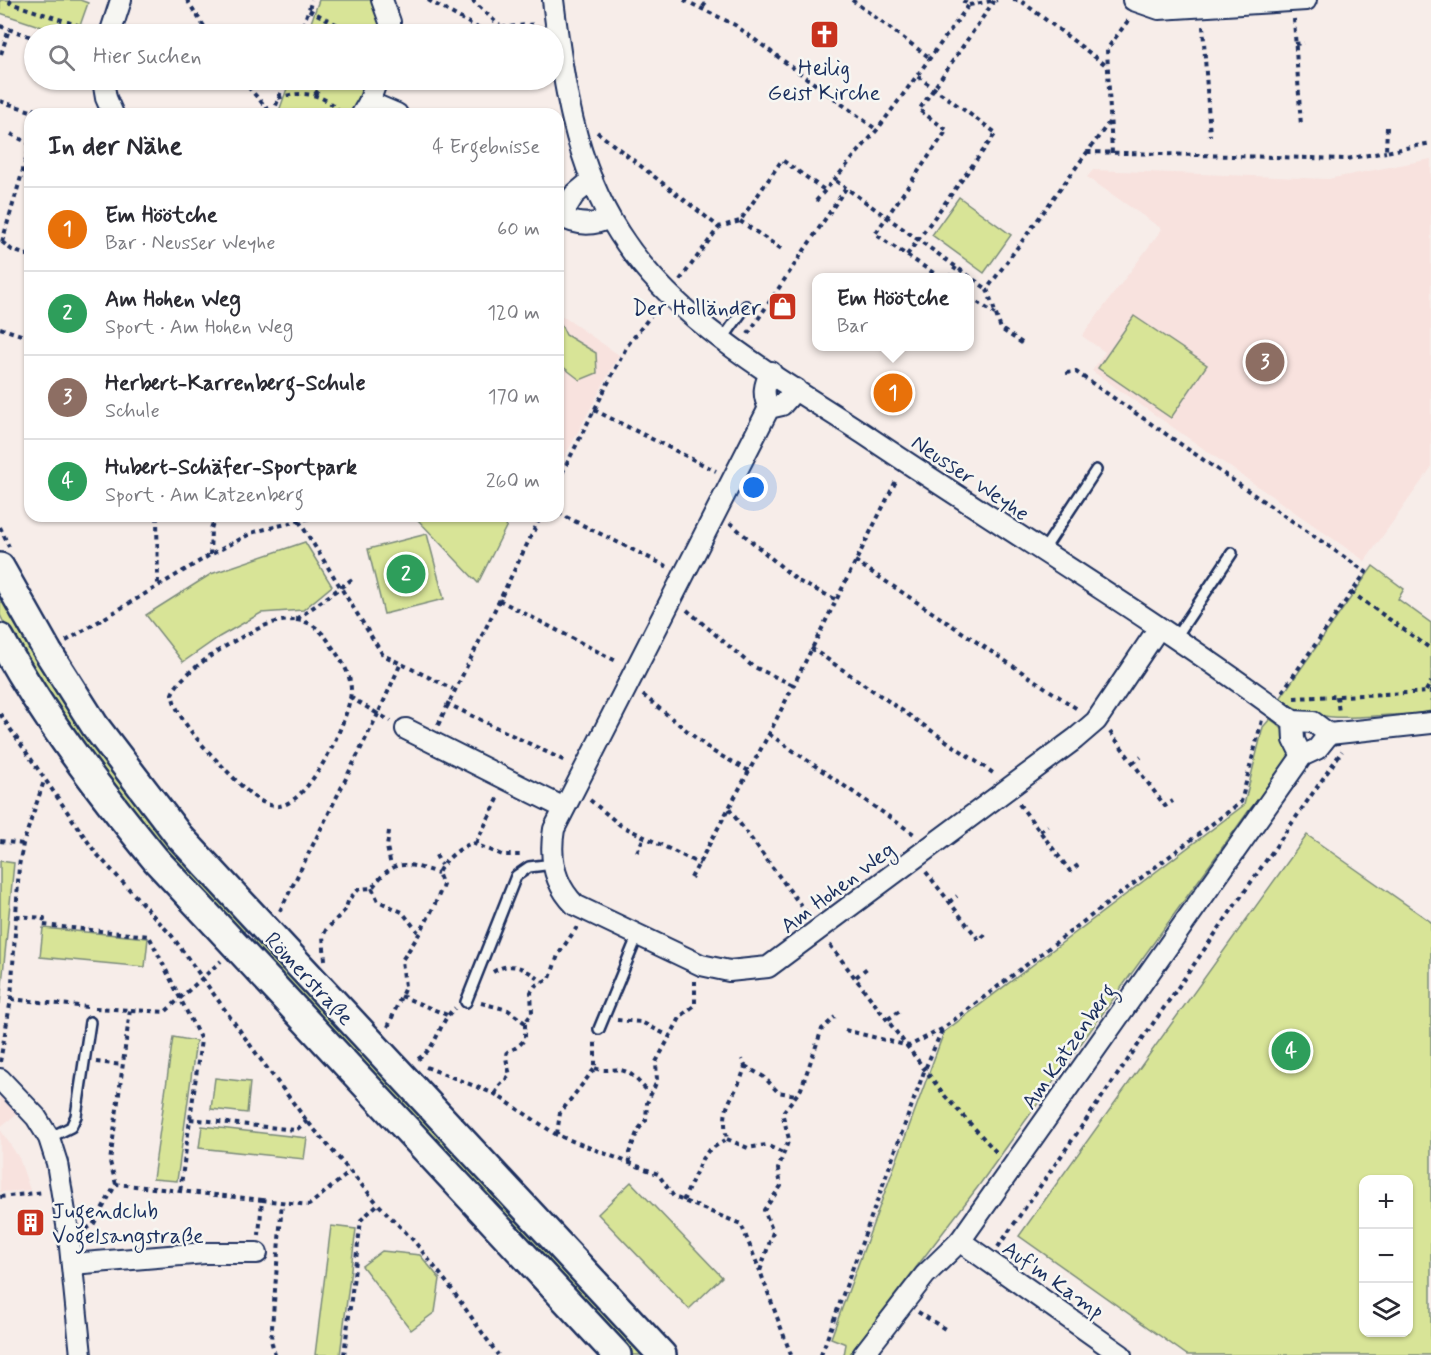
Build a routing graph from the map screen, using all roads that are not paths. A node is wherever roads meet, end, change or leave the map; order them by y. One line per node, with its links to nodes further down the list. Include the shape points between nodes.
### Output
1 (121, 0): 7 (street)
2 (382, 0): 8 (street)
3 (553, 0): 9 (street, Neusser Weyhe)
4 (1306, 0): 5 (street)
5 (1293, 1): 6 (street, via 1159,9)
6 (1137, 2)
7 (113, 24)
8 (390, 24)
9 (556, 24)
10 (564, 87): 15 (street, Neusser Weyhe)
11 (105, 90): 13 (street)
12 (373, 90): 14 (street)
13 (110, 108)
14 (366, 108)
15 (592, 180): 16 (street, via 574,195); 17 (street, Neusser Weyhe)
16 (564, 210)
17 (609, 218): 18 (street, via 589,224); 20 (street, Neusser Weyhe, via 668,296)
18 (564, 219)
19 (746, 306): 20 (lane)
20 (730, 345): 21 (street, Neusser Weyhe)
21 (771, 372): 22 (street, Neusser Weyhe); 23 (street, via 764,384)
22 (796, 389): 23 (street, via 782,405); 25 (street, Neusser Weyhe)
23 (769, 408): 35 (street)
24 (1096, 470): 25 (lane, Neusser Weyhe)
25 (1042, 552): 28 (street, Neusser Weyhe)
26 (1232, 553): 28 (lane)
27 (0, 567): 48 (main road, Römerstraße, via 95,726 179,836)
28 (1166, 634): 30 (street, Neusser Weyhe, via 1276,700); 37 (street, Am Hohen Weg, via 1096,721 768,967 729,971 701,965)
29 (0, 638): 47 (main road, Römerstraße, via 64,740 156,860)
30 (1293, 721): 33 (street, Neusser Weyhe, via 1313,722); 34 (street, via 1294,740)
31 (1431, 723): 33 (street)
32 (406, 729): 35 (street)
33 (1335, 733): 34 (street, Am Katzenberg)
34 (1302, 756): 43 (street, Am Katzenberg)
35 (564, 808): 36 (street, via 554,829)
36 (552, 855): 37 (street, Am Hohen Weg, via 555,875 567,897); 38 (lane, via 516,876)
37 (637, 937): 40 (lane)
38 (470, 1001)
39 (90, 1023): 42 (lane, via 76,1116 71,1127)
40 (599, 1029)
41 (0, 1079): 42 (street)
42 (50, 1138): 45 (street, via 63,1190)
43 (960, 1241): 49 (street, Am Katzenberg, via 925,1275); 50 (street, Auf'm Kamp)
44 (257, 1253): 45 (street, via 205,1253)
45 (72, 1264): 46 (street)
46 (81, 1355)
47 (618, 1355)
48 (662, 1355)
49 (863, 1355)
50 (1121, 1355)

